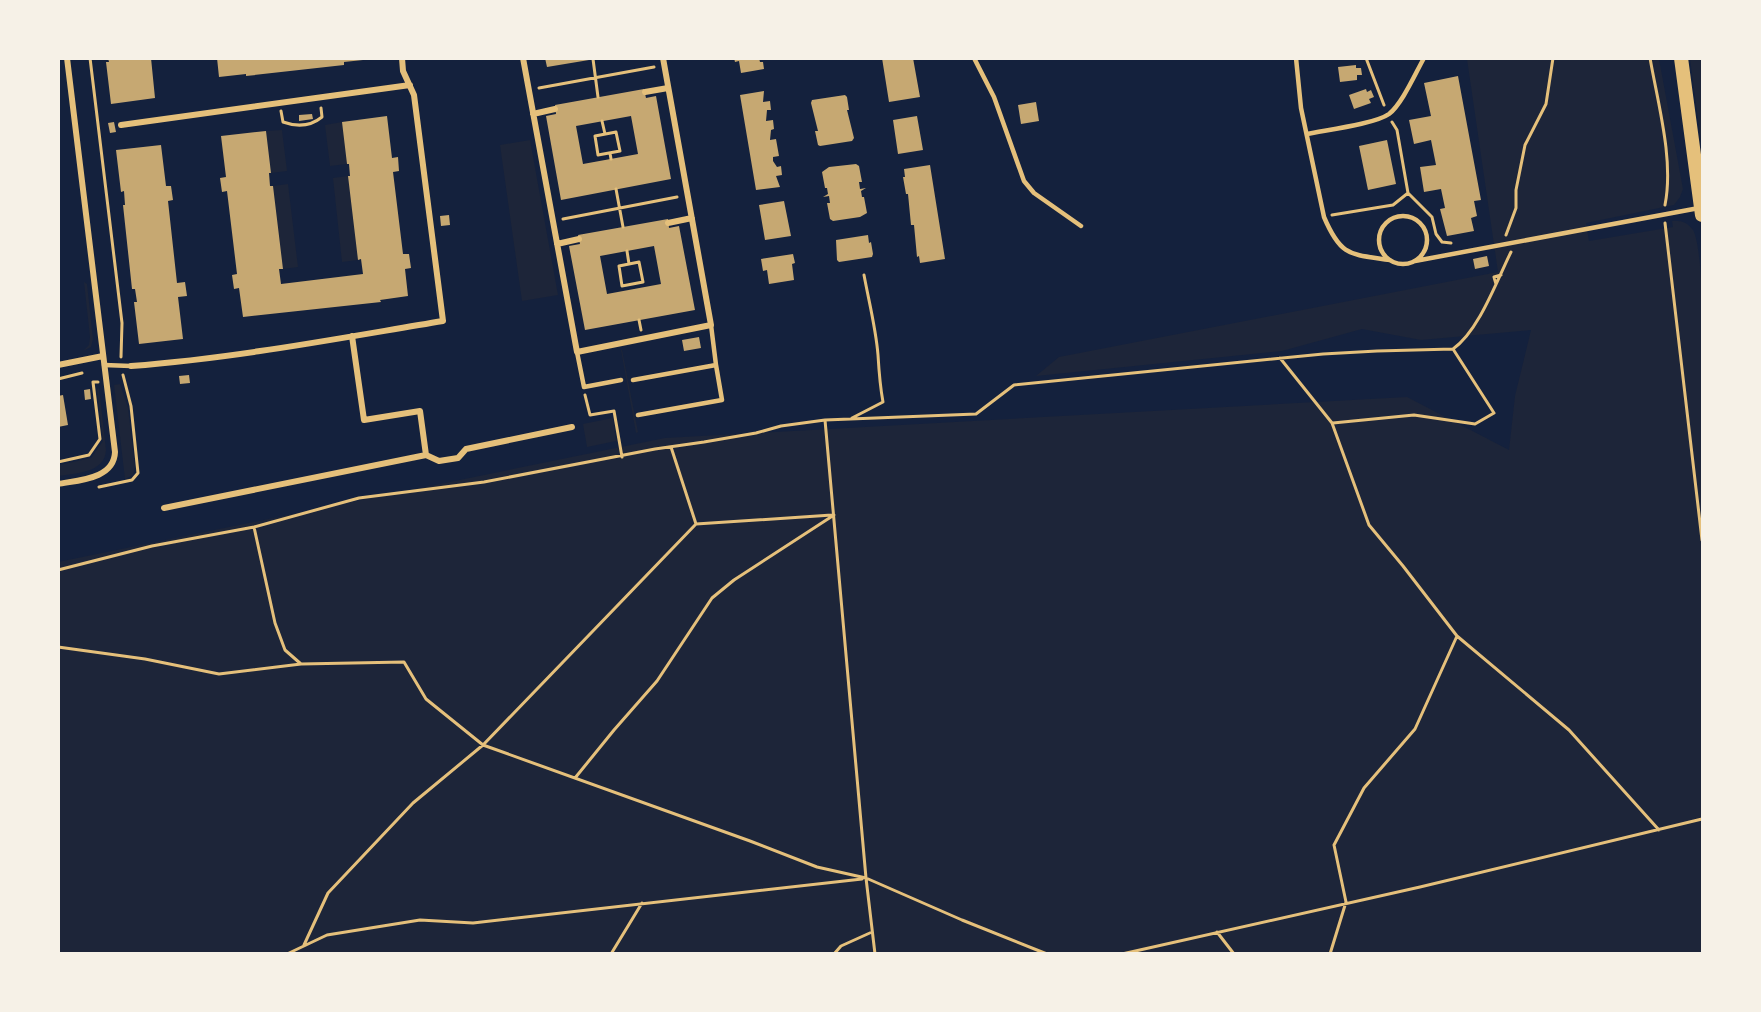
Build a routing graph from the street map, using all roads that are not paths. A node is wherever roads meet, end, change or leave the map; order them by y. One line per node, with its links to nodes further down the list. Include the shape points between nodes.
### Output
1 (68, 58): 27 (street)
2 (402, 58): 9 (street)
3 (523, 58): 13 (street)
4 (974, 58): 19 (lane, via 994,97 1024,181 1034,193)
5 (1296, 58): 15 (lane)
6 (1424, 58): 15 (lane, via 1388,115)
7 (1681, 58): 16 (main road)
8 (663, 62): 10 (street)
9 (410, 85): 14 (street); 25 (street, via 443,321)
10 (668, 88): 11 (street); 17 (street)
11 (645, 92)
12 (555, 109): 13 (street)
13 (533, 114): 21 (street)
14 (121, 125)
15 (1307, 134): 22 (lane, via 1324,217 1340,247 1355,254)
16 (1702, 212): 23 (lane, via 1664,215)
17 (692, 218): 18 (street); 24 (street)
18 (668, 223)
19 (1081, 226)
20 (579, 239): 21 (street)
21 (557, 244): 26 (street)
22 (1390, 260): 23 (lane, via 1398,264); 23 (lane, via 1380,248 1381,231 1392,218 1400,216 1416,219 1426,232 1426,249)
23 (1414, 261)
24 (711, 325): 26 (street); 30 (lane)
25 (352, 336): 31 (street); 36 (street, via 364,420 420,411)
26 (576, 352): 32 (lane, via 584,387)
27 (103, 356): 28 (street); 29 (street)
28 (58, 365)
29 (104, 365): 31 (lane); 37 (street, via 115,452 111,466 101,475)
30 (716, 365): 33 (lane); 34 (lane, via 722,399)
31 (131, 366)
32 (621, 380)
33 (633, 380)
34 (638, 415)
35 (572, 427): 36 (street, via 466,449 458,458 439,461)
36 (426, 455): 38 (street)
37 (58, 484)
38 (164, 508)

